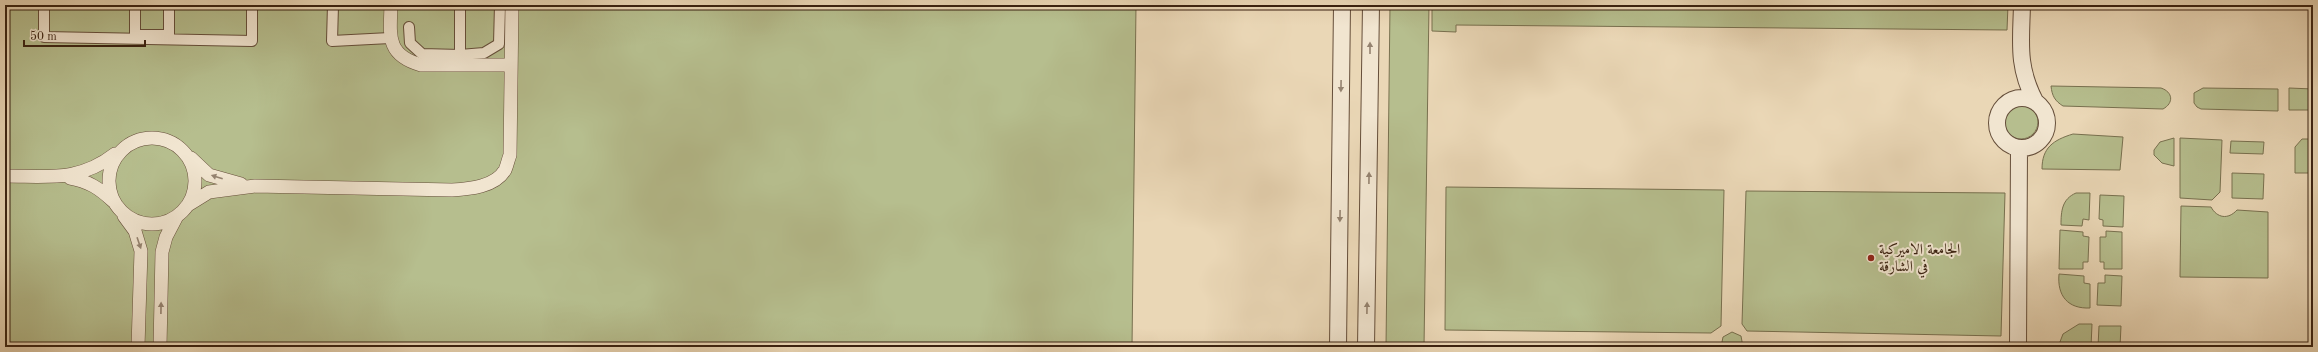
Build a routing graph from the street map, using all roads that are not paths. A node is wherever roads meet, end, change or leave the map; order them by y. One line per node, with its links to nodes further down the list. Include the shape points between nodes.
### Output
1 (44, 5): 4 (street, via 44,37 252,41)
2 (135, 5): 3 (street, via 135,35 169,35)
3 (169, 5)
4 (252, 5)
5 (333, 5): 14 (street, via 332,41)
6 (391, 5): 14 (street)
7 (460, 5): 15 (street)
8 (500, 5): 15 (street, via 499,44 484,53)
9 (512, 5): 17 (street)
10 (1342, 5): 31 (street, one-way to 31)
11 (1371, 5): 32 (street, one-way to 11)
12 (2022, 5): 16 (street)
13 (409, 27): 15 (street, via 410,43 422,54)
14 (390, 38): 17 (street, via 395,52 407,61 421,65)
15 (460, 55)
16 (2021, 63): 18 (street); 19 (street)
17 (511, 65): 25 (street, via 510,155 504,171 492,182 452,190)
18 (2009, 101): 19 (street, via 2022,98); 20 (street, via 1999,113 1997,127 2007,143)
19 (2035, 101): 20 (street, via 2045,113 2047,120 2044,134 2034,145)
20 (2019, 148): 33 (street)
21 (121, 150): 22 (street, via 133,141 154,138 175,143); 24 (street, via 101,165 84,173); 27 (street, via 110,169 108,180)
22 (186, 153): 25 (street, one-way to 22, via 209,175); 26 (street, via 193,165 196,179 194,193)
23 (5, 176): 24 (street)
24 (56, 176): 27 (street, via 83,180 100,188)
25 (255, 186): 26 (street, via 209,192)
26 (188, 205): 28 (street)
27 (117, 206): 28 (street, via 129,218 147,224 166,222); 29 (street, one-way to 29, via 135,231 142,251)
28 (178, 216): 30 (street, one-way to 28, via 162,252 166,237)
29 (138, 347)
30 (160, 347)
31 (1338, 347)
32 (1366, 347)
33 (2018, 347)

